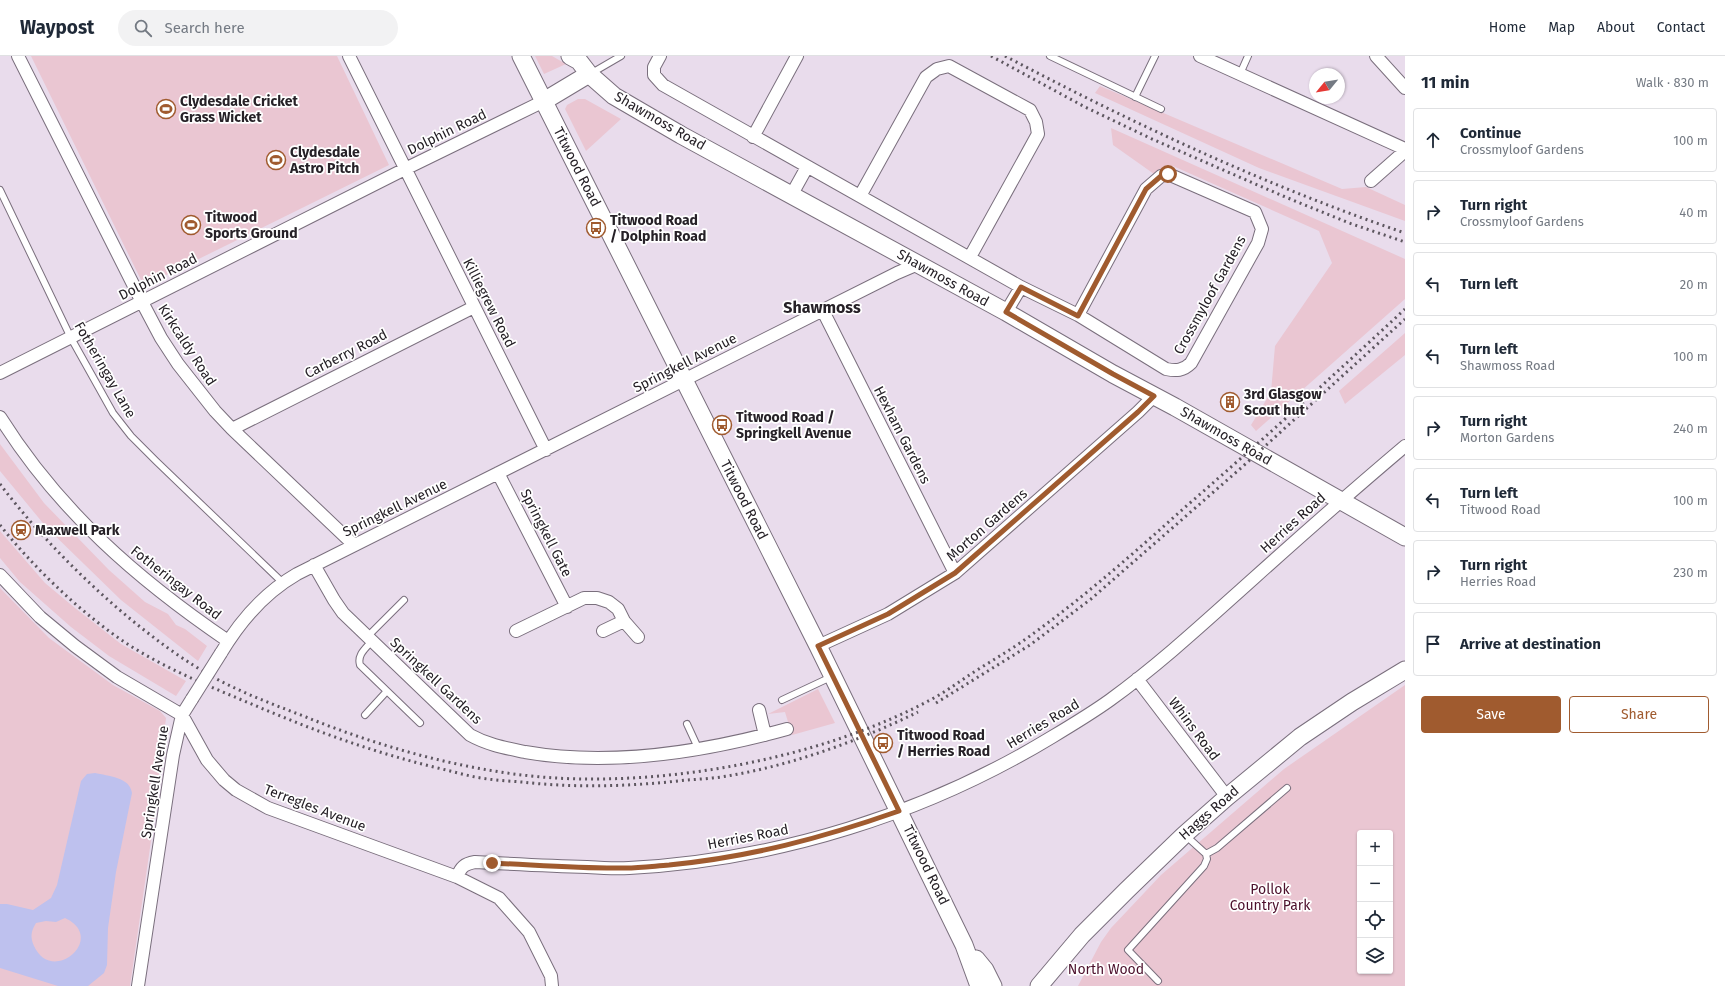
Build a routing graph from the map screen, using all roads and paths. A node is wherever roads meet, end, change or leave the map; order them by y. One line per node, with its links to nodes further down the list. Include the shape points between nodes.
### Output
1 (18, 56): 30 (street, Kirkcaldy Road)
2 (349, 56): 22 (street, Killiegrew Road)
3 (521, 56): 17 (main road, Titwood Road)
4 (570, 56): 13 (main road, Shawmoss Road, via 579,61)
5 (622, 56): 13 (lane)
6 (660, 56): 19 (street, Crossmyloof Gardens, via 654,66 654,75 663,85)
7 (798, 56): 19 (street)
8 (1050, 56): 16 (lane)
9 (1155, 56): 16 (lane)
10 (1200, 56): 14 (street)
11 (1248, 56): 14 (lane)
12 (1376, 56): 15 (street)
13 (589, 74): 17 (main road); 25 (main road, Shawmoss Road, via 614,96)
14 (1240, 74): 20 (street)
15 (1405, 88)
16 (1135, 97): 18 (lane)
17 (544, 101): 22 (street, Dolphin Road); 37 (main road, Titwood Road)
18 (1161, 108)
19 (753, 137): 21 (street, Crossmyloof Gardens)
20 (1405, 150): 23 (street)
21 (807, 167): 25 (street); 26 (street, Crossmyloof Gardens)
22 (405, 169): 30 (street, Dolphin Road); 31 (street, Killiegrew Road)
23 (1371, 181)
24 (0, 190): 35 (lane, Fotheringay Lane)
25 (792, 194): 28 (main road, Shawmoss Road)
26 (860, 196): 27 (street, Crossmyloof Gardens); 27 (street, via 926,77 943,66 949,66 992,88 1030,110 1038,134)
27 (970, 257): 29 (street, Crossmyloof Gardens)
28 (918, 264): 32 (street, Springkell Avenue); 33 (main road, Shawmoss Road)
29 (1021, 287): 33 (street); 34 (street, Crossmyloof Gardens)
30 (142, 302): 35 (street, Dolphin Road); 40 (street, Kirkcaldy Road, via 178,364 196,389)
31 (474, 307): 40 (street, Carberry Road); 42 (street, Killiegrew Road)
32 (823, 311): 37 (street, Springkell Avenue); 48 (street, Hexham Gardens)
33 (1006, 312): 38 (main road, Shawmoss Road)
34 (1078, 316): 34 (street, Crossmyloof Gardens, via 1146,189 1161,176 1168,174 1255,212 1262,229 1258,243 1187,367 1177,371 1166,369)
35 (71, 338): 36 (street, Dolphin Road); 50 (lane, Fotheringay Lane, via 113,413 131,436)
36 (0, 373)
37 (684, 381): 42 (street, Springkell Avenue); 59 (main road, Titwood Road)
38 (1154, 396): 44 (main road, Shawmoss Road); 48 (street, Morton Gardens)
39 (0, 417): 58 (street, Fotheringay Road, via 42,475 96,536 155,589)
40 (232, 429): 46 (street, Kirkcaldy Road)
41 (1405, 446): 44 (street, Herries Road)
42 (546, 450): 43 (street, Springkell Avenue)
43 (498, 474): 46 (street, Springkell Avenue); 52 (street, Springkell Gate)
44 (1340, 501): 45 (main road, Shawmoss Road); 62 (street, Herries Road)
45 (1405, 537)
46 (354, 545): 47 (street, Springkell Avenue)
47 (314, 565): 50 (street, Springkell Avenue); 57 (street, Springkell Gardens, via 343,612)
48 (955, 573): 59 (street, Morton Gardens, via 888,614)
49 (0, 575): 67 (street, Terregles Avenue, via 40,617 75,646 117,676)
50 (282, 582): 58 (street, Springkell Avenue, via 240,622)
51 (404, 600): 57 (lane)
52 (566, 607): 53 (street, via 584,598 597,598 609,602 618,609); 54 (street)
53 (624, 621): 55 (street); 56 (street)
54 (516, 631)
55 (603, 631)
56 (638, 637)
57 (370, 639): 63 (lane, via 360,655 360,665); 72 (street, Springkell Gardens, via 470,735 483,742 519,751 563,756 654,755)
58 (228, 641): 67 (street, Springkell Avenue, bridge)
59 (818, 646): 61 (main road, Titwood Road)
60 (1405, 670): 74 (main road, Haggs Road, via 1300,737)
61 (833, 676): 64 (lane); 75 (main road, Titwood Road)
62 (1138, 679): 74 (street, Whins Road); 75 (street, Herries Road, via 1088,715 1014,760)
63 (387, 692): 66 (lane); 68 (lane)
64 (782, 700)
65 (759, 710): 71 (street)
66 (365, 714)
67 (182, 715): 78 (street, Terregles Avenue, via 207,760 236,790 251,800); 82 (street, Springkell Avenue, via 173,755)
68 (420, 723)
69 (686, 724): 72 (lane)
70 (787, 729): 71 (street, Springkell Gardens)
71 (765, 735): 72 (street, Springkell Gardens)
72 (699, 750)
73 (1287, 788): 77 (lane, via 1217,848)
74 (1227, 797): 76 (main road, Haggs Road)
75 (899, 811): 78 (street, Herries Road, via 845,830 737,856 627,868 475,862 461,867); 80 (main road, Titwood Road)
76 (1184, 835): 77 (lane); 79 (main road, Haggs Road)
77 (1206, 854): 81 (lane, via 1204,866 1128,950)
78 (457, 877): 83 (street, Terregles Avenue, via 499,898 529,932 551,976)
79 (1082, 935): 86 (main road, Haggs Road); 87 (main road)
80 (964, 945): 84 (main road, Titwood Road); 85 (main road, Titwood Road, via 985,970)
81 (1158, 981)
82 (138, 986)
83 (552, 986)
84 (979, 986)
85 (993, 986)
86 (1039, 986)
87 (1055, 986)

